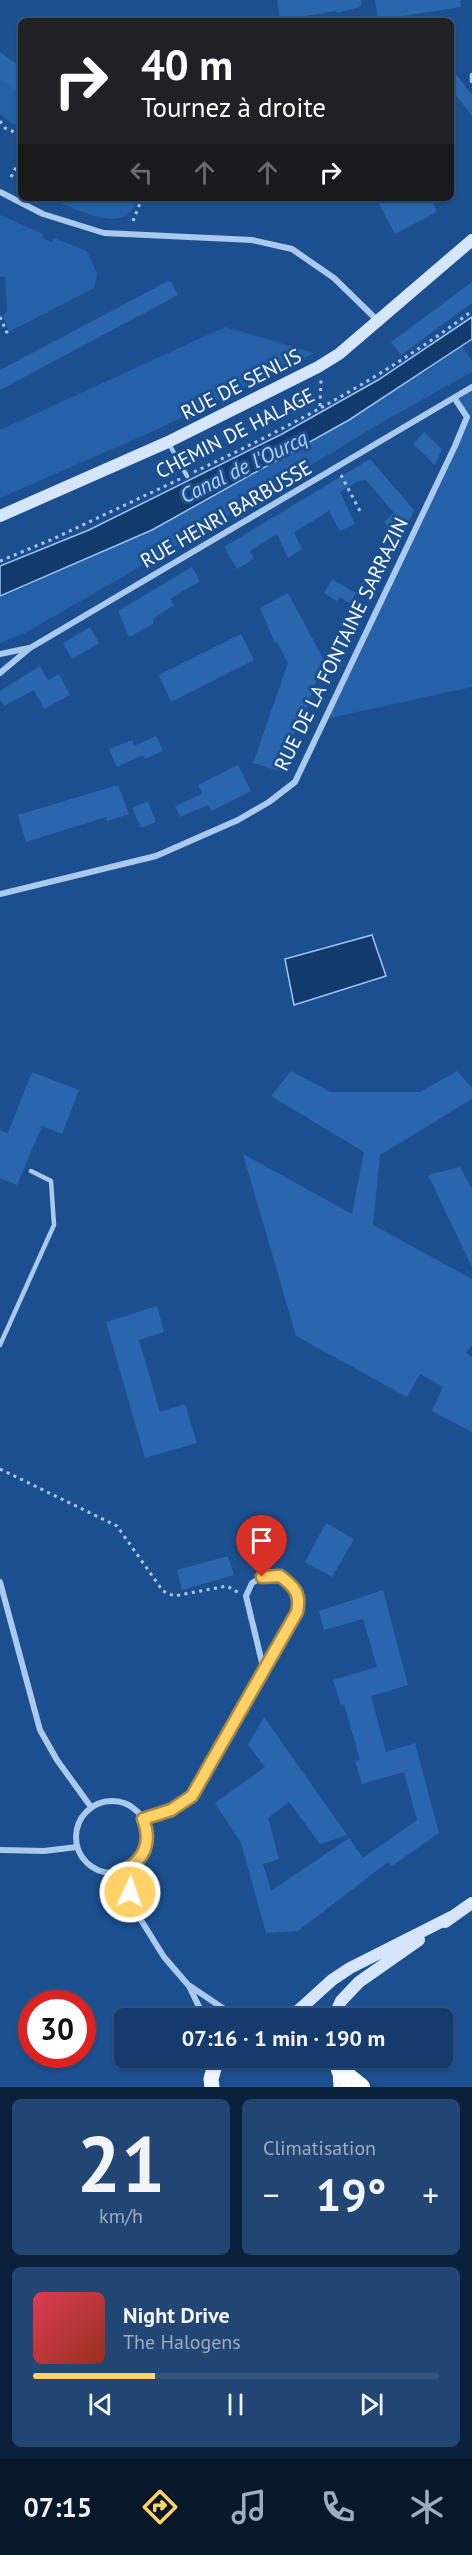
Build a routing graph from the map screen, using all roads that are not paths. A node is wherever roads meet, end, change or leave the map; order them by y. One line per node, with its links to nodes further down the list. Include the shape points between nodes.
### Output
1 (472, 75): 2 (lane)
2 (472, 81)
3 (0, 192): 4 (street)
4 (18, 201)
5 (18, 201): 7 (street, via 51,217 104,233 252,240 292,249 334,278)
6 (472, 240): 7 (main road, RUE DE SENLIS)
7 (379, 321): 10 (main road, RUE DE SENLIS, via 318,367)
8 (472, 387): 9 (street, RUE HENRI BARBUSSE)
9 (455, 399): 13 (street, RUE HENRI BARBUSSE); 16 (street, RUE DE LA FONTAINE SARRAZIN, via 467,417 455,446 295,782 238,820 156,856)
10 (168, 442): 11 (lane); 12 (main road, RUE DE SENLIS)
11 (187, 476)
12 (0, 516)
13 (30, 648): 14 (street); 15 (street, RUE HENRI BARBUSSE)
14 (0, 654)
15 (0, 673)
16 (0, 894)
17 (31, 1171): 18 (lane, via 51,1181 54,1225)
18 (0, 1345)
19 (0, 1582): 21 (street, via 40,1730)
20 (264, 1671): 20 (street, via 297,1612 300,1599 293,1586 280,1576 262,1577 252,1583 246,1596); 22 (street, via 192,1796 171,1810)
21 (92, 1807): 22 (street, via 102,1802 120,1802 136,1810); 23 (street, via 78,1825)
22 (143, 1819): 25 (street, via 147,1829 146,1850 141,1859)
23 (77, 1847): 24 (street); 25 (street, via 82,1858 101,1871)
24 (0, 1850)
25 (123, 1871): 28 (street, via 136,1912 164,1957)
26 (472, 1903): 27 (main road)
27 (452, 1917): 31 (main road, via 350,1968); 32 (main road, via 359,1982)
28 (189, 1986): 29 (street); 30 (street)
29 (200, 2008)
30 (222, 2008)
31 (301, 2008)
32 (338, 2008)
33 (214, 2068): 35 (main road)
34 (339, 2072): 36 (highway)
35 (210, 2084)
36 (361, 2087)

